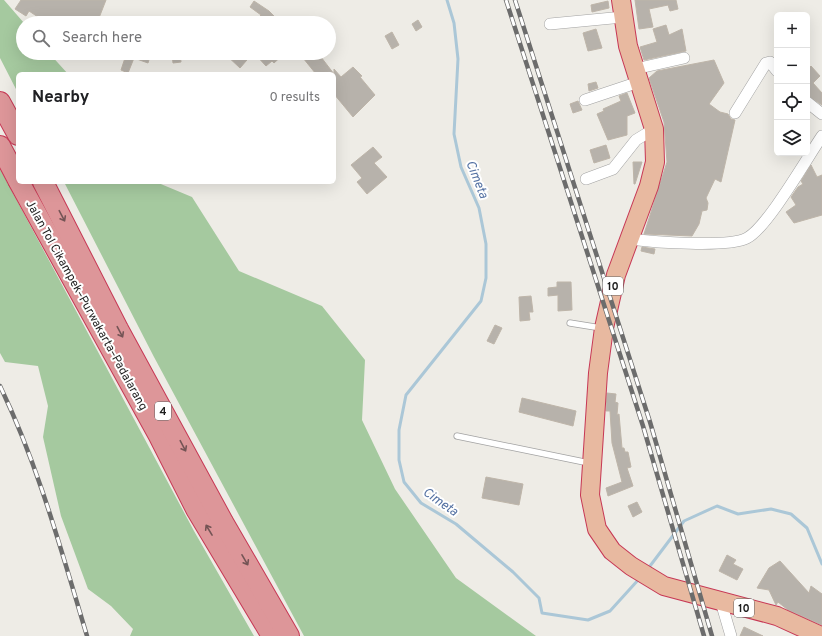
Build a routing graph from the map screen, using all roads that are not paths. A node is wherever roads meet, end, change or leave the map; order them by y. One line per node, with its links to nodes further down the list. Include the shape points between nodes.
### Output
1 (622, 8): 2 (street); 5 (highway, 10, via 628,46)
2 (550, 24)
3 (684, 58): 5 (street)
4 (774, 67): 9 (street, via 770,62 766,63)
5 (638, 75): 6 (street); 11 (highway, 10)
6 (585, 100)
7 (0, 102): 12 (highway)
8 (810, 104): 10 (street)
9 (735, 113)
10 (822, 114)
11 (654, 129): 16 (street, via 636,140 613,169); 19 (highway, 10, via 655,162)
12 (16, 132)
13 (822, 136): 19 (street, via 759,229 748,238 731,244)
14 (0, 146): 15 (highway, Jalan Tol Cikampek–Purwakarta–Padalarang / 4)
15 (16, 175)
16 (586, 179)
17 (21, 184): 26 (highway, Jalan Tol Cikampek–Purwakarta–Padalarang / 4, one-way to 17, via 196,509 159,436)
18 (44, 184): 27 (highway, Jalan Tol Cikampek–Purwakarta–Padalarang / 4, one-way to 27, via 118,329 222,522)
19 (629, 239): 21 (highway, 10, via 616,275)
20 (570, 323): 21 (lane)
21 (604, 328): 23 (highway, 10)
22 (457, 436): 23 (lane)
23 (591, 463): 24 (highway, 10, via 590,494 597,529 612,551 664,586)
24 (722, 602): 25 (highway, 10, via 777,616); 28 (street)
25 (795, 630): 29 (highway, 10)
26 (272, 636)
27 (289, 636)
28 (731, 636)
29 (821, 636)

